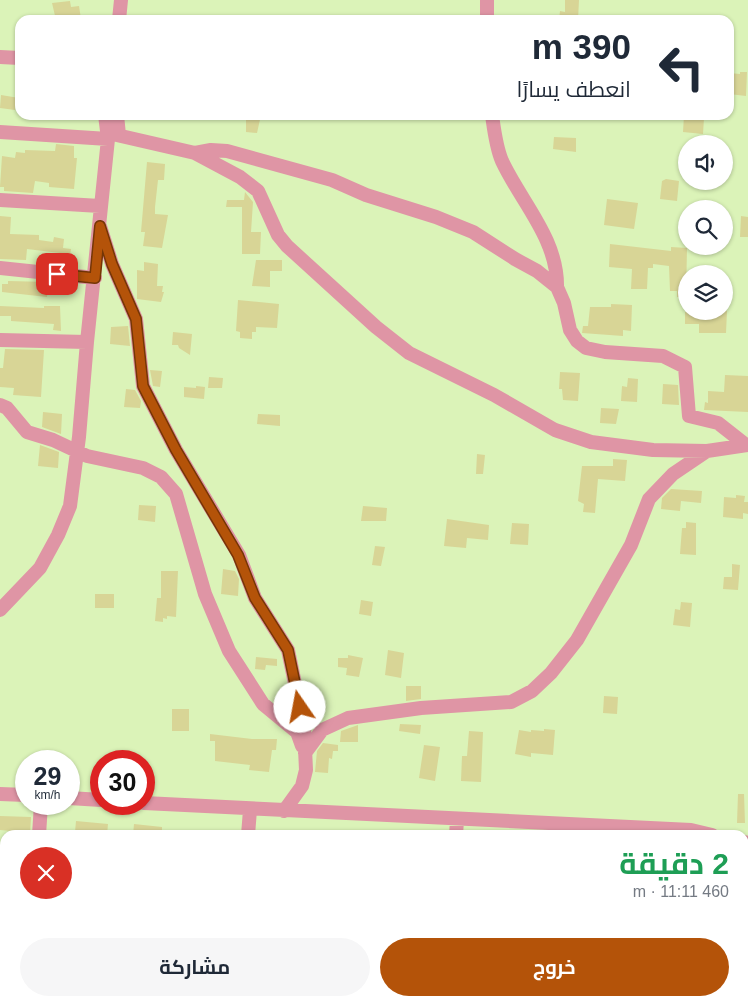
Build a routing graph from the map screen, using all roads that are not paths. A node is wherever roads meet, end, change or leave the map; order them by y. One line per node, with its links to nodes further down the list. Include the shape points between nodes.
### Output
1 (110, 0): 4 (street)
2 (121, 0): 5 (street)
3 (490, 1): 6 (street)
4 (118, 15)
5 (119, 15)
6 (488, 15)
7 (0, 57): 8 (street)
8 (15, 58)
9 (107, 120): 13 (street)
10 (116, 120): 13 (street)
11 (493, 120): 20 (street, via 501,158 552,251)
12 (0, 132): 13 (street)
13 (112, 136): 14 (street); 16 (street)
14 (196, 153): 20 (street, via 227,151 332,180 366,195 436,217 473,232); 26 (street, via 240,177 258,191 278,235 287,246 409,353 494,395 555,430 591,442 653,450)
15 (0, 200): 16 (street)
16 (100, 206): 17 (street)
17 (100, 226): 19 (street); 28 (street, via 112,264 136,319 143,386 176,450 238,555 255,598 288,650 304,726)
18 (0, 268): 19 (street)
19 (95, 278): 22 (street)
20 (557, 287): 24 (street, via 570,330 577,341 586,348 605,352 663,356 685,367 689,416 718,423)
21 (0, 340): 22 (street)
22 (86, 342): 25 (street)
23 (0, 405): 25 (street, via 7,408 27,432)
24 (747, 445): 26 (street)
25 (76, 451): 27 (street, via 70,506 58,534 40,568); 28 (street, via 99,460 143,468 161,478 176,494 205,594 229,651 263,704 297,732)
26 (707, 451): 28 (street, via 673,474 649,499 631,545 576,640 551,673 532,691 512,702 402,710 348,718 322,730)
27 (0, 610)
28 (304, 754): 33 (street, via 306,770 302,786)
29 (0, 794): 30 (street)
30 (15, 795)
31 (155, 804): 32 (street)
32 (250, 810): 33 (street); 37 (street)
33 (284, 811): 35 (street)
34 (40, 815): 36 (street)
35 (457, 820): 38 (street); 39 (street)
36 (39, 830)
37 (248, 830)
38 (456, 830)
39 (636, 830)

